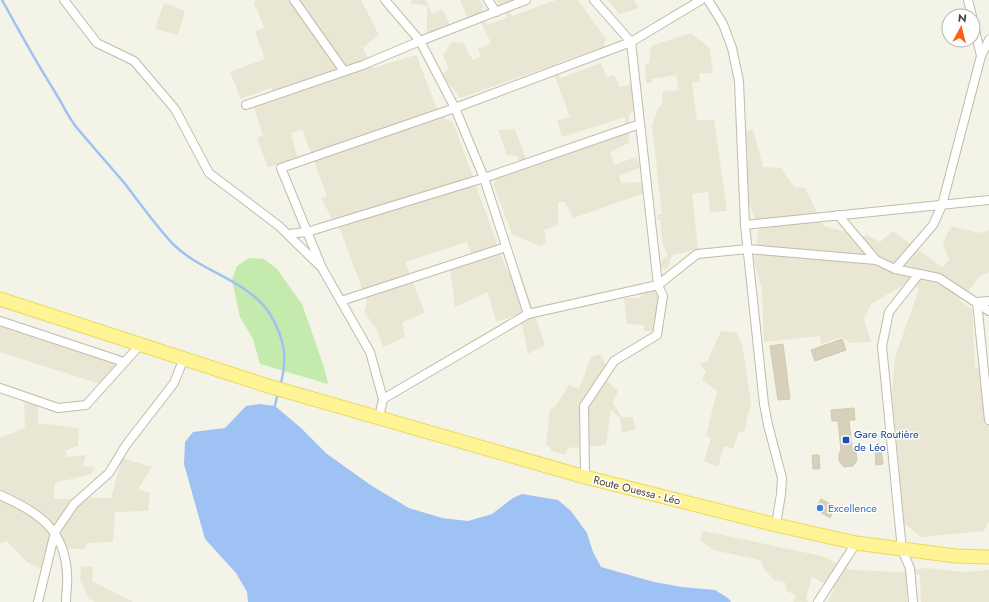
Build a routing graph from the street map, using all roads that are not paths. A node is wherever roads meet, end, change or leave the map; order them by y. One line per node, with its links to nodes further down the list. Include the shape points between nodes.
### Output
1 (64, 0): 25 (street, via 96,43 134,60 175,109 209,173)
2 (294, 0): 15 (street)
3 (385, 0): 11 (street)
4 (488, 0): 9 (street)
5 (526, 0): 9 (street)
6 (594, 0): 12 (street)
7 (701, 0): 12 (street)
8 (708, 0): 23 (street, via 723,24 732,48 739,81)
9 (496, 12): 11 (street)
10 (989, 40): 14 (street)
11 (420, 41): 15 (street); 17 (street)
12 (631, 42): 17 (street); 18 (street)
13 (979, 48): 14 (street)
14 (981, 56): 21 (street)
15 (344, 71): 16 (street)
16 (246, 104)
17 (454, 108): 19 (street); 24 (street, via 281,168)
18 (640, 124): 19 (street); 32 (street)
19 (484, 178): 24 (street); 26 (street)
20 (989, 200): 21 (street)
21 (942, 205): 22 (street); 30 (street, via 933,225)
22 (838, 215): 23 (street); 28 (street)
23 (745, 225): 27 (street)
24 (307, 232): 25 (street); 29 (street)
25 (288, 234): 29 (street)
26 (506, 247): 34 (street); 38 (street)
27 (748, 249): 28 (street); 32 (street, via 697,254); 49 (street, via 768,425 782,478)
28 (876, 260): 30 (street)
29 (322, 268): 34 (street)
30 (895, 269): 31 (street)
31 (918, 275): 36 (street, via 939,278); 52 (street, via 889,312 882,346)
32 (658, 285): 38 (street); 47 (street, via 663,296 657,335 614,361 584,406)
33 (0, 299): 40 (main road, Route Ouessa - Léo)
34 (340, 301): 44 (street, via 370,352)
35 (989, 301): 36 (street)
36 (977, 302): 37 (street); 46 (street)
37 (989, 311)
38 (528, 314): 44 (street)
39 (0, 321): 42 (street)
40 (141, 344): 41 (main road, Route Ouessa - Léo); 42 (street)
41 (184, 358): 45 (main road, Route Ouessa - Léo, via 268,386); 50 (street, via 174,383 126,446 110,474 74,504)
42 (124, 362): 43 (street, via 86,405 58,408)
43 (0, 388)
44 (383, 399): 45 (street)
45 (379, 417): 47 (main road, Route Ouessa - Léo)
46 (989, 420)
47 (585, 477): 49 (main road, Route Ouessa - Léo)
48 (0, 495): 50 (street, via 26,507)
49 (776, 525): 51 (main road, Route Ouessa - Léo)
50 (55, 532): 54 (street); 55 (street, via 64,549 67,574)
51 (856, 543): 52 (main road, Route Ouessa - Léo); 56 (street)
52 (902, 550): 53 (main road, Route Ouessa - Léo); 57 (street, via 910,568)
53 (989, 557)
54 (38, 602)
55 (66, 602)
56 (818, 602)
57 (913, 602)

